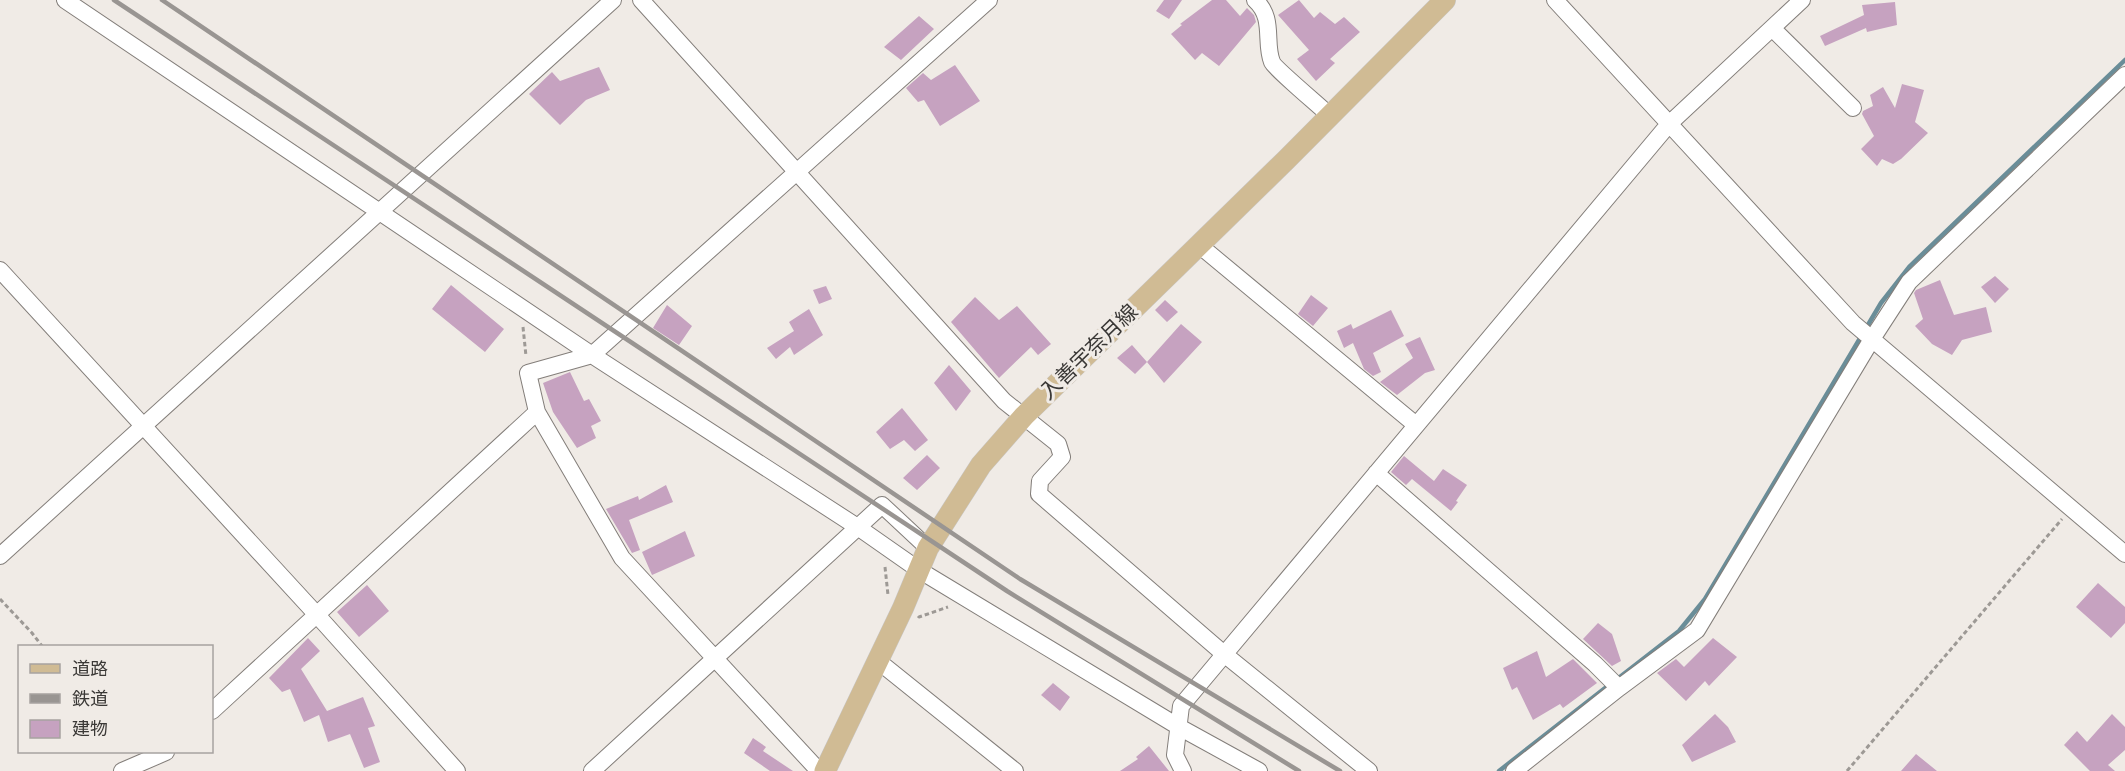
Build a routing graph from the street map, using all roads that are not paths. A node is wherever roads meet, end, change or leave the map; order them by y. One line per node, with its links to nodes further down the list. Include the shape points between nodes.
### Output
1 (65, 0): 15 (street)
2 (613, 0): 15 (street)
3 (641, 0): 14 (street)
4 (989, 0): 14 (street)
5 (1255, 0): 12 (street, via 1266,19 1272,63)
6 (1555, 0): 13 (street)
7 (1802, 0): 9 (street)
8 (1439, 2): 12 (main road, 入善宇奈月線)
9 (1772, 28): 11 (street); 13 (street)
10 (2125, 75): 18 (street, via 1910,282)
11 (1853, 108)
12 (1330, 116): 16 (main road, 入善宇奈月線)
13 (1669, 124): 18 (street); 22 (street)
14 (798, 171): 19 (street); 21 (street, via 1004,401)
15 (380, 213): 19 (street); 23 (street)
16 (1199, 245): 21 (main road, 入善宇奈月線); 22 (street)
17 (0, 270): 23 (street)
18 (1872, 339): 27 (street); 34 (street, via 1697,630)
19 (592, 355): 20 (street, via 528,373); 25 (street)
20 (537, 412): 30 (street); 32 (street, via 622,558)
21 (1024, 416): 26 (main road, 入善宇奈月線, via 981,465); 31 (street, via 1058,444 1062,457 1040,481 1039,494)
22 (1416, 425): 24 (street)
23 (144, 427): 28 (street); 30 (street)
24 (1376, 473): 31 (street); 34 (street)
25 (859, 528): 26 (street, via 882,506); 29 (street); 32 (street)
26 (928, 548): 29 (main road, 入善宇奈月線)
27 (2125, 554)
28 (0, 556)
29 (919, 570): 33 (main road, 入善宇奈月線); 36 (street)
30 (318, 615): 35 (street); 39 (street)
31 (1224, 654): 36 (street, via 1181,706); 46 (street)
32 (716, 657): 40 (street); 41 (street)
33 (878, 661): 42 (main road, 入善宇奈月線); 43 (street)
34 (1619, 688): 47 (street)
35 (213, 710)
36 (1179, 727): 44 (street, via 1175,755); 45 (street)
37 (164, 753): 38 (street)
38 (122, 771)
39 (458, 771)
40 (591, 771)
41 (819, 771)
42 (825, 771)
43 (1015, 771)
44 (1183, 771)
45 (1259, 771)
46 (1369, 771)
47 (1514, 771)

